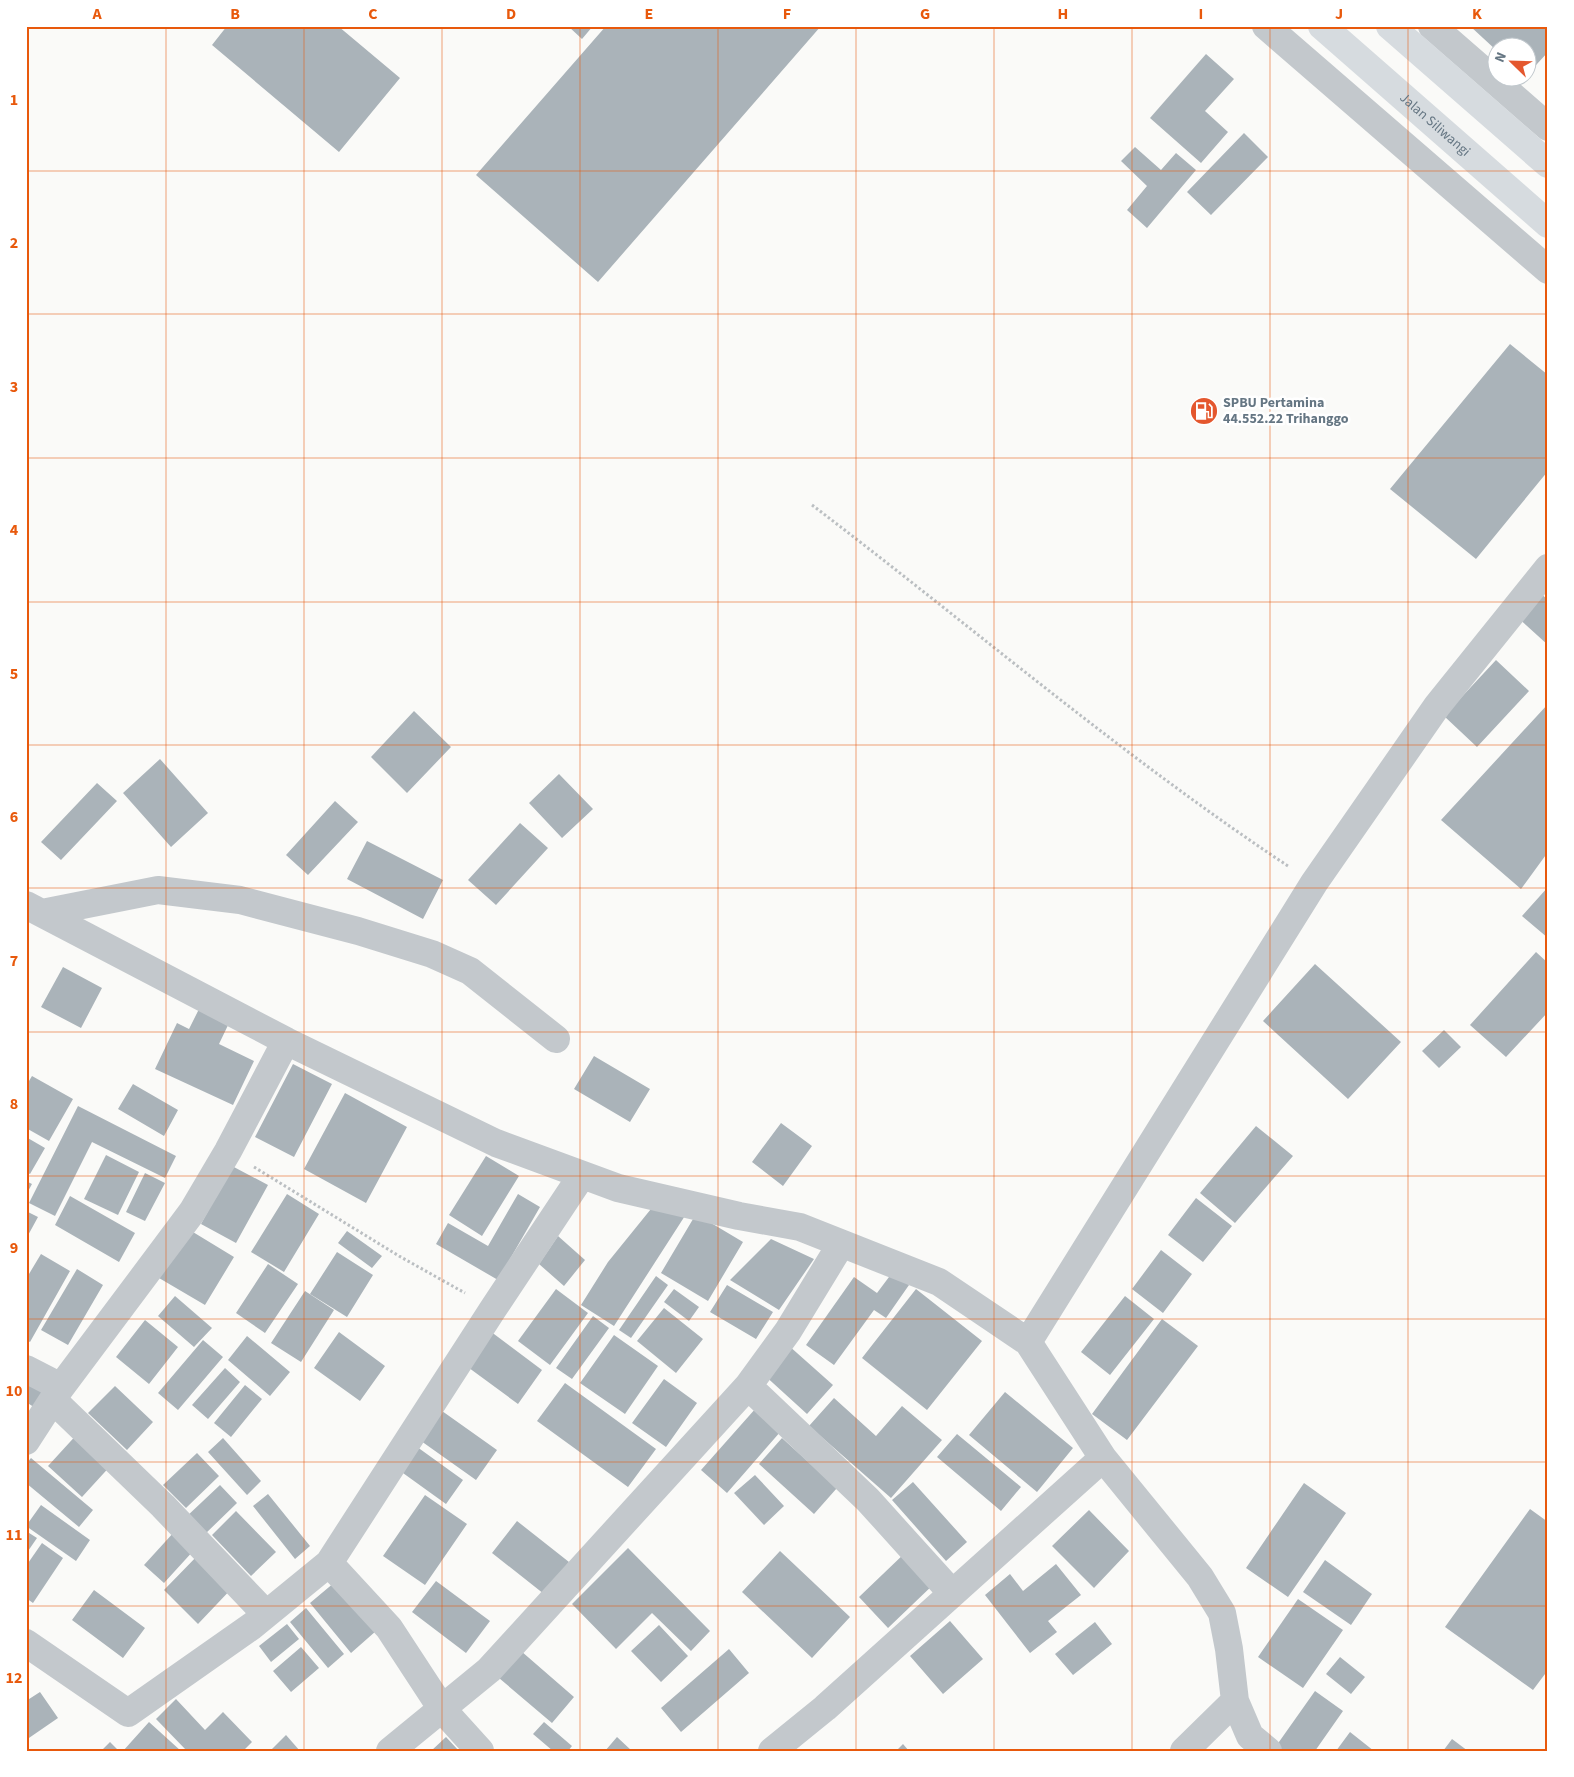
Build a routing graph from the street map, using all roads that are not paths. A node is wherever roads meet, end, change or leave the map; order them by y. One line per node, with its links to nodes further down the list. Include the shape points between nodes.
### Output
1 (1266, 26): 8 (street)
2 (1322, 26): 7 (highway, Jalan Siliwangi)
3 (1390, 26): 6 (highway)
4 (1432, 26): 5 (street)
5 (1546, 122)
6 (1548, 164)
7 (1548, 224)
8 (1548, 270)
9 (1548, 568): 15 (street, via 1437,706 1314,883)
10 (34, 909): 11 (street, via 158,890 240,900 432,954 470,971); 12 (street)
11 (556, 1039)
12 (286, 1041): 13 (street, via 496,1143); 18 (street, via 192,1212)
13 (582, 1175): 14 (street, via 618,1188 800,1227); 21 (street)
14 (841, 1244): 15 (street, via 939,1282); 17 (street, via 788,1331)
15 (1028, 1342): 20 (street)
16 (26, 1369): 18 (street)
17 (748, 1386): 22 (street, via 868,1500); 26 (street, via 489,1670)
18 (57, 1393): 19 (street); 23 (street)
19 (26, 1441)
20 (1103, 1458): 22 (street); 25 (street, via 1200,1577 1222,1613)
21 (329, 1563): 23 (street); 26 (street, via 389,1628)
22 (952, 1593): 29 (street, via 825,1708)
23 (266, 1614): 24 (street, via 128,1713)
24 (26, 1642)
25 (1235, 1701): 30 (street); 31 (street, via 1250,1736)
26 (442, 1709): 27 (street); 28 (street)
27 (390, 1751)
28 (480, 1751)
29 (772, 1751)
30 (1184, 1751)
31 (1268, 1751)

